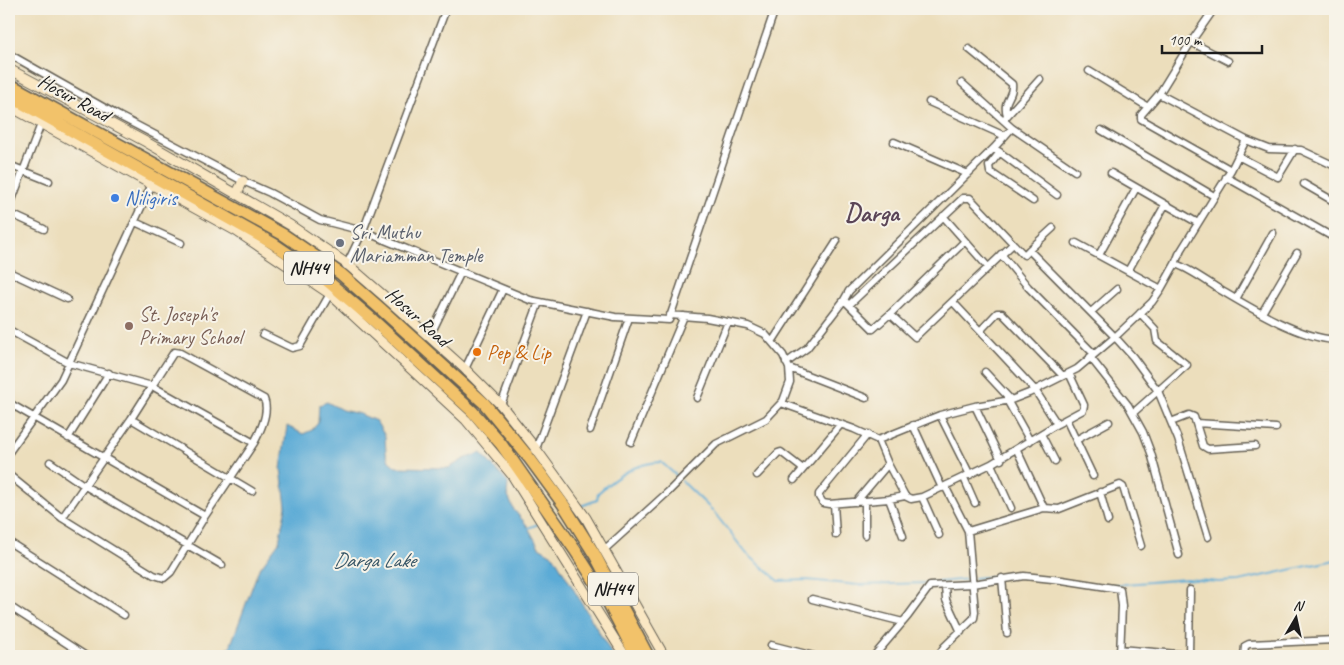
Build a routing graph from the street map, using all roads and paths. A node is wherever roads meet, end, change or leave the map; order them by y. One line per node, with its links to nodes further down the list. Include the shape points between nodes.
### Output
1 (446, 9): 54 (street)
2 (775, 9): 86 (street)
3 (1214, 9): 4 (street)
4 (1191, 42): 7 (street); 13 (street)
5 (969, 48): 18 (street, via 1012,84 1005,105)
6 (9, 54): 37 (street)
7 (1228, 61)
8 (9, 69): 41 (street)
9 (1089, 71): 17 (street)
10 (1040, 79): 18 (street)
11 (962, 83): 18 (street)
12 (9, 84): 68 (highway, Hosur Road / NH44)
13 (1159, 94): 17 (street); 23 (street)
14 (9, 96): 75 (highway, Hosur Road / NH44, via 274,244)
15 (929, 102): 22 (street)
16 (9, 106): 19 (street)
17 (1148, 107): 30 (street, via 1141,119)
18 (1005, 118): 20 (street)
19 (41, 124): 31 (street); 38 (street)
20 (1012, 128): 22 (street); 32 (street)
21 (1101, 130): 43 (street)
22 (1005, 136): 26 (street)
23 (1246, 140): 25 (street, via 1269,149); 27 (street)
24 (894, 142): 34 (street)
25 (1295, 149): 27 (street, via 1278,177); 29 (street, via 1309,152)
26 (997, 150): 34 (street); 42 (street); 45 (street, via 989,166 990,172)
27 (1238, 156): 30 (street)
28 (9, 165): 31 (street)
29 (1335, 166)
30 (1231, 170): 35 (street)
31 (24, 171): 36 (street); 47 (street)
32 (1075, 171)
33 (1110, 173): 40 (street)
34 (968, 174): 79 (street, via 849,291)
35 (1226, 177): 43 (street); 56 (street)
36 (49, 181)
37 (243, 182): 41 (street); 54 (street, via 320,220)
38 (152, 184): 50 (street); 75 (street, via 236,231)
39 (1304, 184): 44 (street)
40 (1136, 188): 46 (street); 65 (street)
41 (237, 193): 68 (street, via 304,234)
42 (1057, 194)
43 (1214, 196): 51 (street)
44 (1334, 200)
45 (1033, 201)
46 (1165, 205): 51 (street); 69 (street)
47 (9, 208)
48 (9, 213): 53 (street)
49 (943, 216): 57 (street); 61 (street, via 968,197); 79 (street)
50 (135, 222): 59 (street); 98 (street)
51 (1198, 223): 66 (street)
52 (1053, 228): 62 (street)
53 (44, 229)
54 (363, 231): 68 (street); 71 (street)
55 (1273, 233): 77 (street)
56 (1335, 236)
57 (965, 241): 67 (street); 85 (street)
58 (837, 242): 96 (street)
59 (181, 243)
60 (1076, 243): 65 (street)
61 (1013, 244): 62 (street, via 1024,255); 64 (street)
62 (1028, 250): 82 (street)
63 (1297, 252): 84 (street)
64 (1001, 254): 67 (street); 97 (street)
65 (1099, 256): 69 (street)
66 (1175, 264): 74 (street); 77 (street)
67 (988, 267): 80 (street)
68 (344, 269): 94 (street, via 385,297); 160 (highway, Hosur Road / NH44, via 382,310 484,403)
69 (1128, 271): 74 (street)
70 (9, 272): 76 (street)
71 (461, 272): 72 (street); 94 (street)
72 (503, 289): 78 (street); 100 (street)
73 (1117, 289): 82 (street)
74 (1161, 289): 83 (street)
75 (332, 291): 92 (street, via 297,348); 166 (highway, Hosur Road / NH44, via 373,320 472,411 501,444)
76 (67, 299)
77 (1236, 299): 84 (street)
78 (539, 302): 81 (street); 112 (street)
79 (846, 302): 85 (street, via 873,329); 99 (street, via 807,348)
80 (953, 302): 85 (street, via 914,338); 91 (street)
81 (587, 312): 88 (street); 136 (street)
82 (1091, 312): 93 (street)
83 (1140, 313): 93 (street); 106 (street, via 1155,328 1158,341 1187,365)
84 (1262, 313): 95 (street, via 1309,336)
85 (890, 314)
86 (670, 315): 87 (street); 88 (street, via 669,320)
87 (684, 316): 89 (street); 133 (street)
88 (629, 318): 126 (street)
89 (728, 322): 96 (street, via 748,326 765,334); 107 (street)
90 (9, 330): 98 (street)
91 (980, 331): 103 (street, via 997,313 1002,313); 105 (street)
92 (263, 334)
93 (1115, 337): 97 (street); 106 (street)
94 (430, 338): 100 (street)
95 (1335, 340)
96 (772, 342): 99 (street)
97 (1092, 356): 103 (street); 114 (street)
98 (69, 363): 102 (street); 116 (street, via 61,380)
99 (787, 365): 108 (street); 111 (street, via 790,382)
100 (465, 369): 112 (street)
101 (985, 372): 109 (street)
102 (109, 373): 104 (street); 129 (street)
103 (1066, 374): 105 (street); 118 (street, via 1084,408)
104 (152, 386): 117 (street); 134 (street); 134 (street, via 177,352 261,396 266,403 265,410)
105 (1035, 390): 109 (street); 123 (street)
106 (1158, 391): 114 (street); 120 (street)
107 (697, 398)
108 (866, 398)
109 (1009, 400): 113 (street); 132 (street)
110 (9, 403): 116 (street)
111 (781, 404): 122 (street); 179 (street, via 766,419 716,444)
112 (501, 405): 136 (street)
113 (975, 406): 115 (street); 140 (street)
114 (1133, 413): 180 (street, via 1148,444)
115 (940, 415): 124 (street); 150 (street)
116 (33, 418): 129 (street); 138 (street)
117 (132, 419): 139 (street); 149 (street)
118 (1066, 419): 123 (street); 131 (street)
119 (1109, 422): 131 (street)
120 (1171, 422): 121 (street, via 1190,415); 175 (street)
121 (1196, 423): 125 (street); 135 (street, via 1204,448)
122 (841, 424): 127 (street); 145 (street)
123 (1057, 424): 128 (street)
124 (912, 425): 130 (street); 153 (street)
125 (1276, 428)
126 (590, 430)
127 (868, 434): 130 (street); 163 (street, via 819,494 823,502)
128 (1041, 434): 132 (street); 141 (street)
129 (68, 438): 139 (street)
130 (878, 440): 143 (street)
131 (1076, 440): 148 (street)
132 (1030, 441): 137 (street)
133 (631, 442)
134 (254, 444): 149 (street)
135 (1255, 446)
136 (536, 449): 160 (street)
137 (1017, 450): 140 (street); 165 (street)
138 (9, 452)
139 (103, 458): 152 (street); 167 (street)
140 (1001, 460): 144 (street)
141 (1055, 461)
142 (50, 462): 152 (street)
143 (888, 464): 156 (street); 161 (street)
144 (991, 464): 150 (street); 164 (street)
145 (803, 469): 147 (street, via 778,453); 151 (street)
146 (9, 475): 168 (street)
147 (757, 475)
148 (1093, 476)
149 (230, 477): 154 (street); 167 (street)
150 (967, 477): 153 (street); 162 (street)
151 (794, 480)
152 (85, 486): 168 (street); 177 (street)
153 (944, 487): 157 (street); 170 (street)
154 (252, 491)
155 (1100, 492): 165 (street, via 1059,509); 169 (street); 178 (street, via 1116,485 1123,487)
156 (905, 496): 157 (street, via 911,499); 158 (street)
157 (922, 497): 173 (street)
158 (889, 499): 159 (street); 174 (street)
159 (865, 501): 161 (street); 171 (street)
160 (568, 502): 179 (street, via 586,518); 199 (highway, Hosur Road / NH44, via 576,524)
161 (856, 502): 163 (street)
162 (975, 502)
163 (834, 504): 172 (street)
164 (1011, 508)
165 (1044, 508): 170 (street)
166 (545, 515): 197 (street, via 551,536); 198 (highway, Hosur Road / NH44, via 563,532 608,602)
167 (205, 516): 177 (street)
168 (62, 518): 177 (street, via 160,578 171,572)
169 (1108, 521)
170 (968, 531): 183 (street)
171 (865, 534)
172 (836, 535)
173 (939, 535)
174 (903, 536)
175 (1208, 537)
176 (9, 542): 188 (street)
177 (186, 544): 181 (street)
178 (1141, 546)
179 (604, 550): 200 (street)
180 (1180, 556)
181 (222, 565)
182 (1002, 578): 183 (street); 191 (street); 194 (street, via 1024,576 1118,588 1122,606)
183 (972, 583): 184 (street); 190 (street, via 974,618)
184 (945, 586): 189 (street, via 930,586); 190 (street, via 946,600)
185 (1190, 590): 204 (street)
186 (812, 598): 189 (street)
187 (9, 606): 196 (street)
188 (124, 616)
189 (903, 622): 202 (street)
190 (961, 632): 203 (street)
191 (1007, 632)
192 (1335, 640): 205 (street, via 1248,644)
193 (771, 644): 201 (street)
194 (1120, 653): 195 (street)
195 (1154, 654): 204 (street)
196 (86, 656)
197 (625, 656)
198 (636, 656)
199 (648, 656)
200 (664, 656)
201 (814, 656)
202 (874, 656)
203 (938, 656)
204 (1189, 656)
205 (1244, 656)

